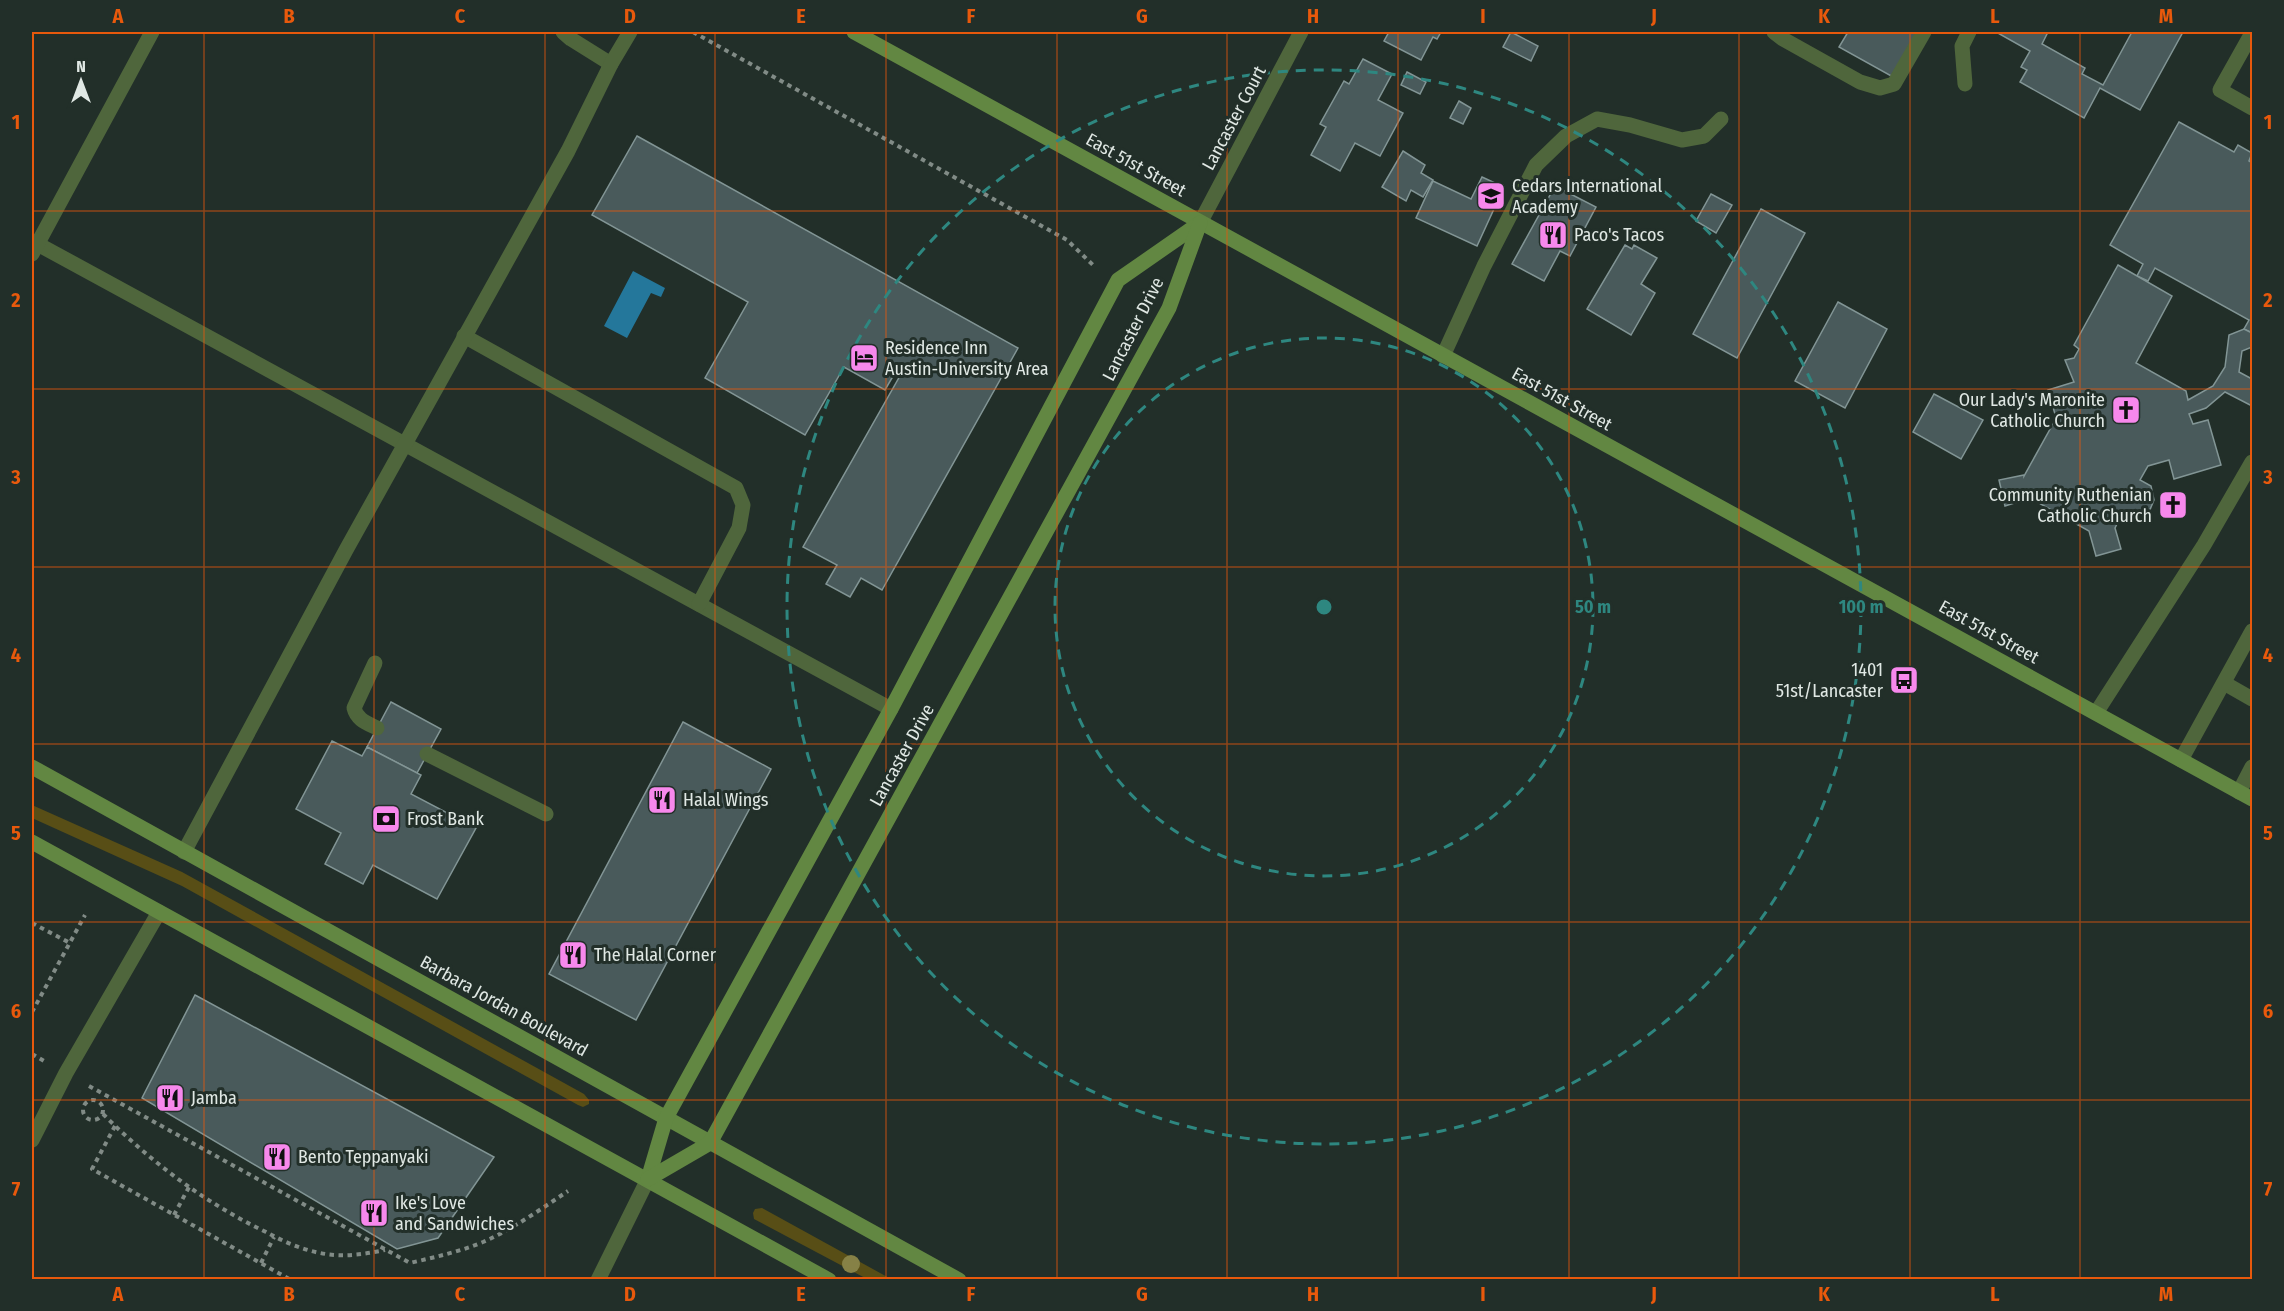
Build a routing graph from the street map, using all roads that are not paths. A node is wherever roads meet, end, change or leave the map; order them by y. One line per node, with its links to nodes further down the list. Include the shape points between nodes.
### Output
1 (152, 32): 15 (street)
2 (563, 32): 10 (street)
3 (630, 32): 10 (street)
4 (854, 32): 14 (street, East 51st Street)
5 (1301, 32): 14 (street, Lancaster Court)
6 (1774, 32): 7 (street, via 1860,82 1880,88 1894,84)
7 (1924, 32)
8 (1969, 32): 11 (street, via 1962,46)
9 (2253, 33): 12 (street, via 2220,90)
10 (611, 64): 16 (street, via 568,151)
11 (1965, 84)
12 (2253, 108)
13 (1720, 119): 17 (street, via 1704,135 1682,140 1597,119 1566,135 1536,165)
14 (1200, 222): 17 (street, East 51st Street); 25 (street, Lancaster Drive, via 1118,280); 39 (street, Lancaster Drive, via 1169,308)
15 (33, 246): 18 (street)
16 (464, 336): 18 (street); 20 (street, via 736,488 743,505 739,528)
17 (1443, 356): 26 (street, East 51st Street)
18 (405, 444): 20 (street); 35 (street)
19 (2253, 462): 26 (street)
20 (699, 604): 25 (street)
21 (2253, 631): 23 (street)
22 (375, 663): 27 (street, via 354,708 360,719)
23 (2224, 683): 24 (street); 29 (street)
24 (2253, 699)
25 (891, 709): 37 (street, Lancaster Drive)
26 (2096, 713): 29 (street, East 51st Street)
27 (377, 728)
28 (427, 754): 33 (street)
29 (2181, 760): 32 (street, East 51st Street)
30 (32, 767): 35 (street, Barbara Jordan Boulevard)
31 (2253, 767): 32 (street)
32 (2246, 795)
33 (546, 814)
34 (32, 842): 36 (street)
35 (184, 852): 37 (street, Barbara Jordan Boulevard)
36 (159, 912): 38 (street); 40 (street)
37 (666, 1118): 39 (street, Barbara Jordan Boulevard); 40 (street, Lancaster Drive)
38 (32, 1140)
39 (710, 1143): 40 (street); 43 (street, Barbara Jordan Boulevard)
40 (648, 1179): 41 (street, Lancaster Drive); 42 (street)
41 (598, 1280)
42 (829, 1280)
43 (959, 1280)

